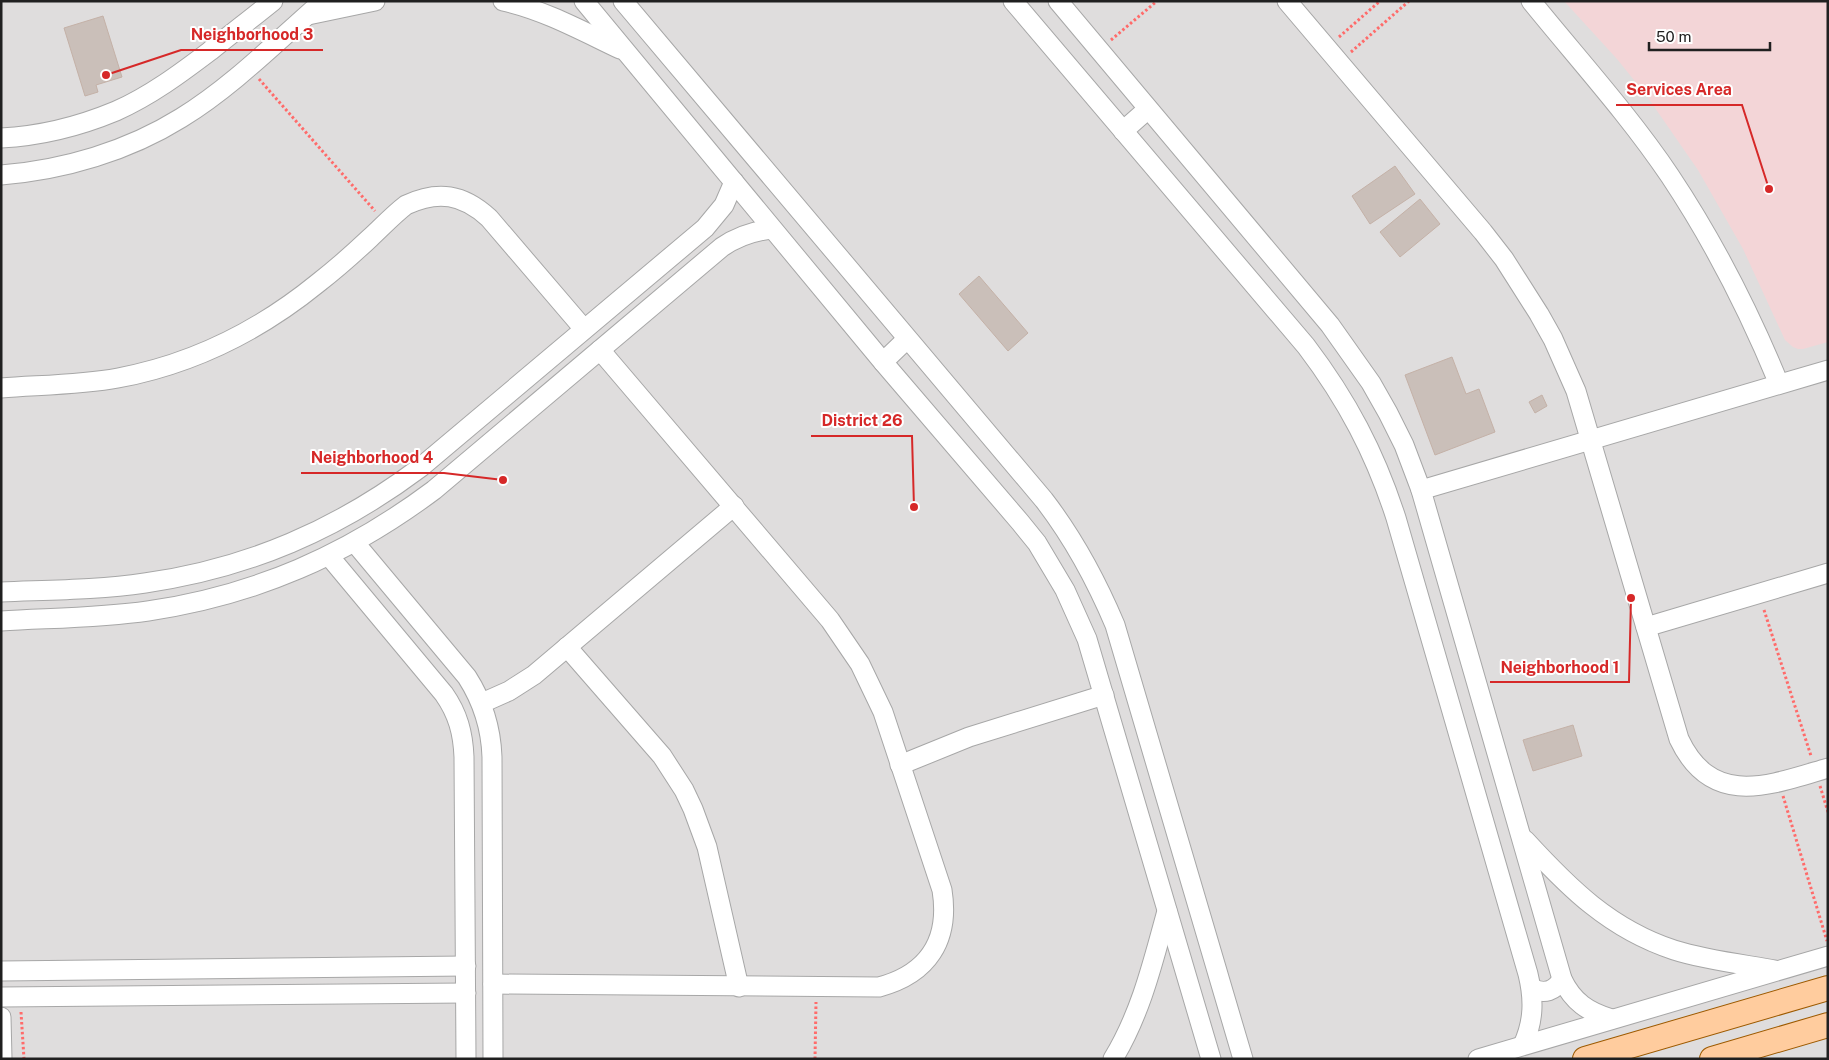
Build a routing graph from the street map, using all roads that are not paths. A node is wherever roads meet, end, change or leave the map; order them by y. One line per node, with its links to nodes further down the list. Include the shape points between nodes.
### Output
1 (273, 1): 11 (street)
2 (323, 1): 12 (street)
3 (375, 1): 12 (street)
4 (503, 1): 13 (street, via 518,4)
5 (584, 1): 13 (street)
6 (623, 1): 23 (street)
7 (1014, 1): 15 (street)
8 (1058, 1): 14 (street)
9 (1287, 1): 29 (street, via 1483,232 1522,286 1565,365)
10 (1531, 1): 27 (street, via 1646,143 1690,208 1730,275)
11 (261, 8): 16 (street, via 188,68 118,110 66,128)
12 (306, 15): 17 (street, via 182,118 131,144 74,163)
13 (625, 51): 18 (street)
14 (1148, 108): 15 (street); 30 (street, via 1346,347 1388,413)
15 (1122, 131): 57 (street, via 1306,346 1339,392 1367,441 1396,518)
16 (1, 138)
17 (1, 175)
18 (734, 182): 19 (street); 20 (street)
19 (715, 217): 21 (street, via 731,227); 22 (street)
20 (772, 229): 21 (street); 25 (street)
21 (735, 238): 24 (street)
22 (584, 330): 28 (street, via 489,218 471,204 450,196 427,197 406,205 345,261 264,323 210,351 118,378); 34 (street, via 392,489 329,526)
23 (907, 339): 25 (street); 71 (street, via 1044,500 1077,547 1104,598 1115,625)
24 (600, 350): 31 (street); 32 (street, via 434,490)
25 (883, 362): 41 (street, via 1037,544 1077,614)
26 (1828, 370): 27 (street)
27 (1779, 384): 29 (street)
28 (1, 388)
29 (1590, 440): 30 (street); 39 (street)
30 (1421, 490): 45 (street)
31 (734, 506): 40 (street); 43 (street, via 846,642 883,712)
32 (355, 543): 33 (street); 42 (street, via 467,677)
33 (329, 556): 36 (street); 46 (street, via 444,694 458,717 464,744)
34 (240, 562): 36 (street); 37 (street, via 144,584)
35 (1828, 573): 39 (street)
36 (247, 589): 38 (street, via 188,605 147,611)
37 (1, 592)
38 (1, 621)
39 (1646, 627): 44 (street, via 1679,739 1690,760 1708,776 1730,786 1754,787)
40 (567, 647): 42 (street, via 522,684); 56 (street, via 658,751 684,790 707,847)
41 (1104, 695): 43 (street, via 969,736); 48 (street)
42 (482, 703): 47 (street, via 492,741)
43 (900, 765): 56 (street, via 942,890 944,915 940,939 934,950 916,970 892,983 866,988)
44 (1822, 770)
45 (1522, 837): 52 (street, via 1581,898 1624,928 1690,954); 54 (street)
46 (464, 880): 47 (street); 50 (street)
47 (492, 880): 55 (street)
48 (1167, 910): 69 (street, via 1142,1000); 70 (street)
49 (1828, 956): 52 (street)
50 (466, 966): 51 (street); 59 (street)
51 (82, 970): 53 (street); 60 (street)
52 (1778, 970): 63 (street)
53 (1, 971)
54 (1562, 979): 57 (street, via 1551,991 1540,992); 63 (street, via 1567,990 1584,1008)
55 (493, 984): 56 (street); 68 (street)
56 (739, 987)
57 (1532, 988): 65 (street, via 1532,1018)
58 (1828, 988): 73 (main road)
59 (466, 993): 60 (street); 67 (street)
60 (83, 996): 61 (street)
61 (1, 997)
62 (1, 1017): 66 (street)
63 (1612, 1019): 65 (street)
64 (1828, 1025): 74 (main road)
65 (1524, 1045): 72 (street)
66 (2, 1059)
67 (466, 1059)
68 (493, 1059)
69 (1113, 1059)
70 (1211, 1059)
71 (1243, 1059)
72 (1478, 1059)
73 (1585, 1059)
74 (1712, 1059)

